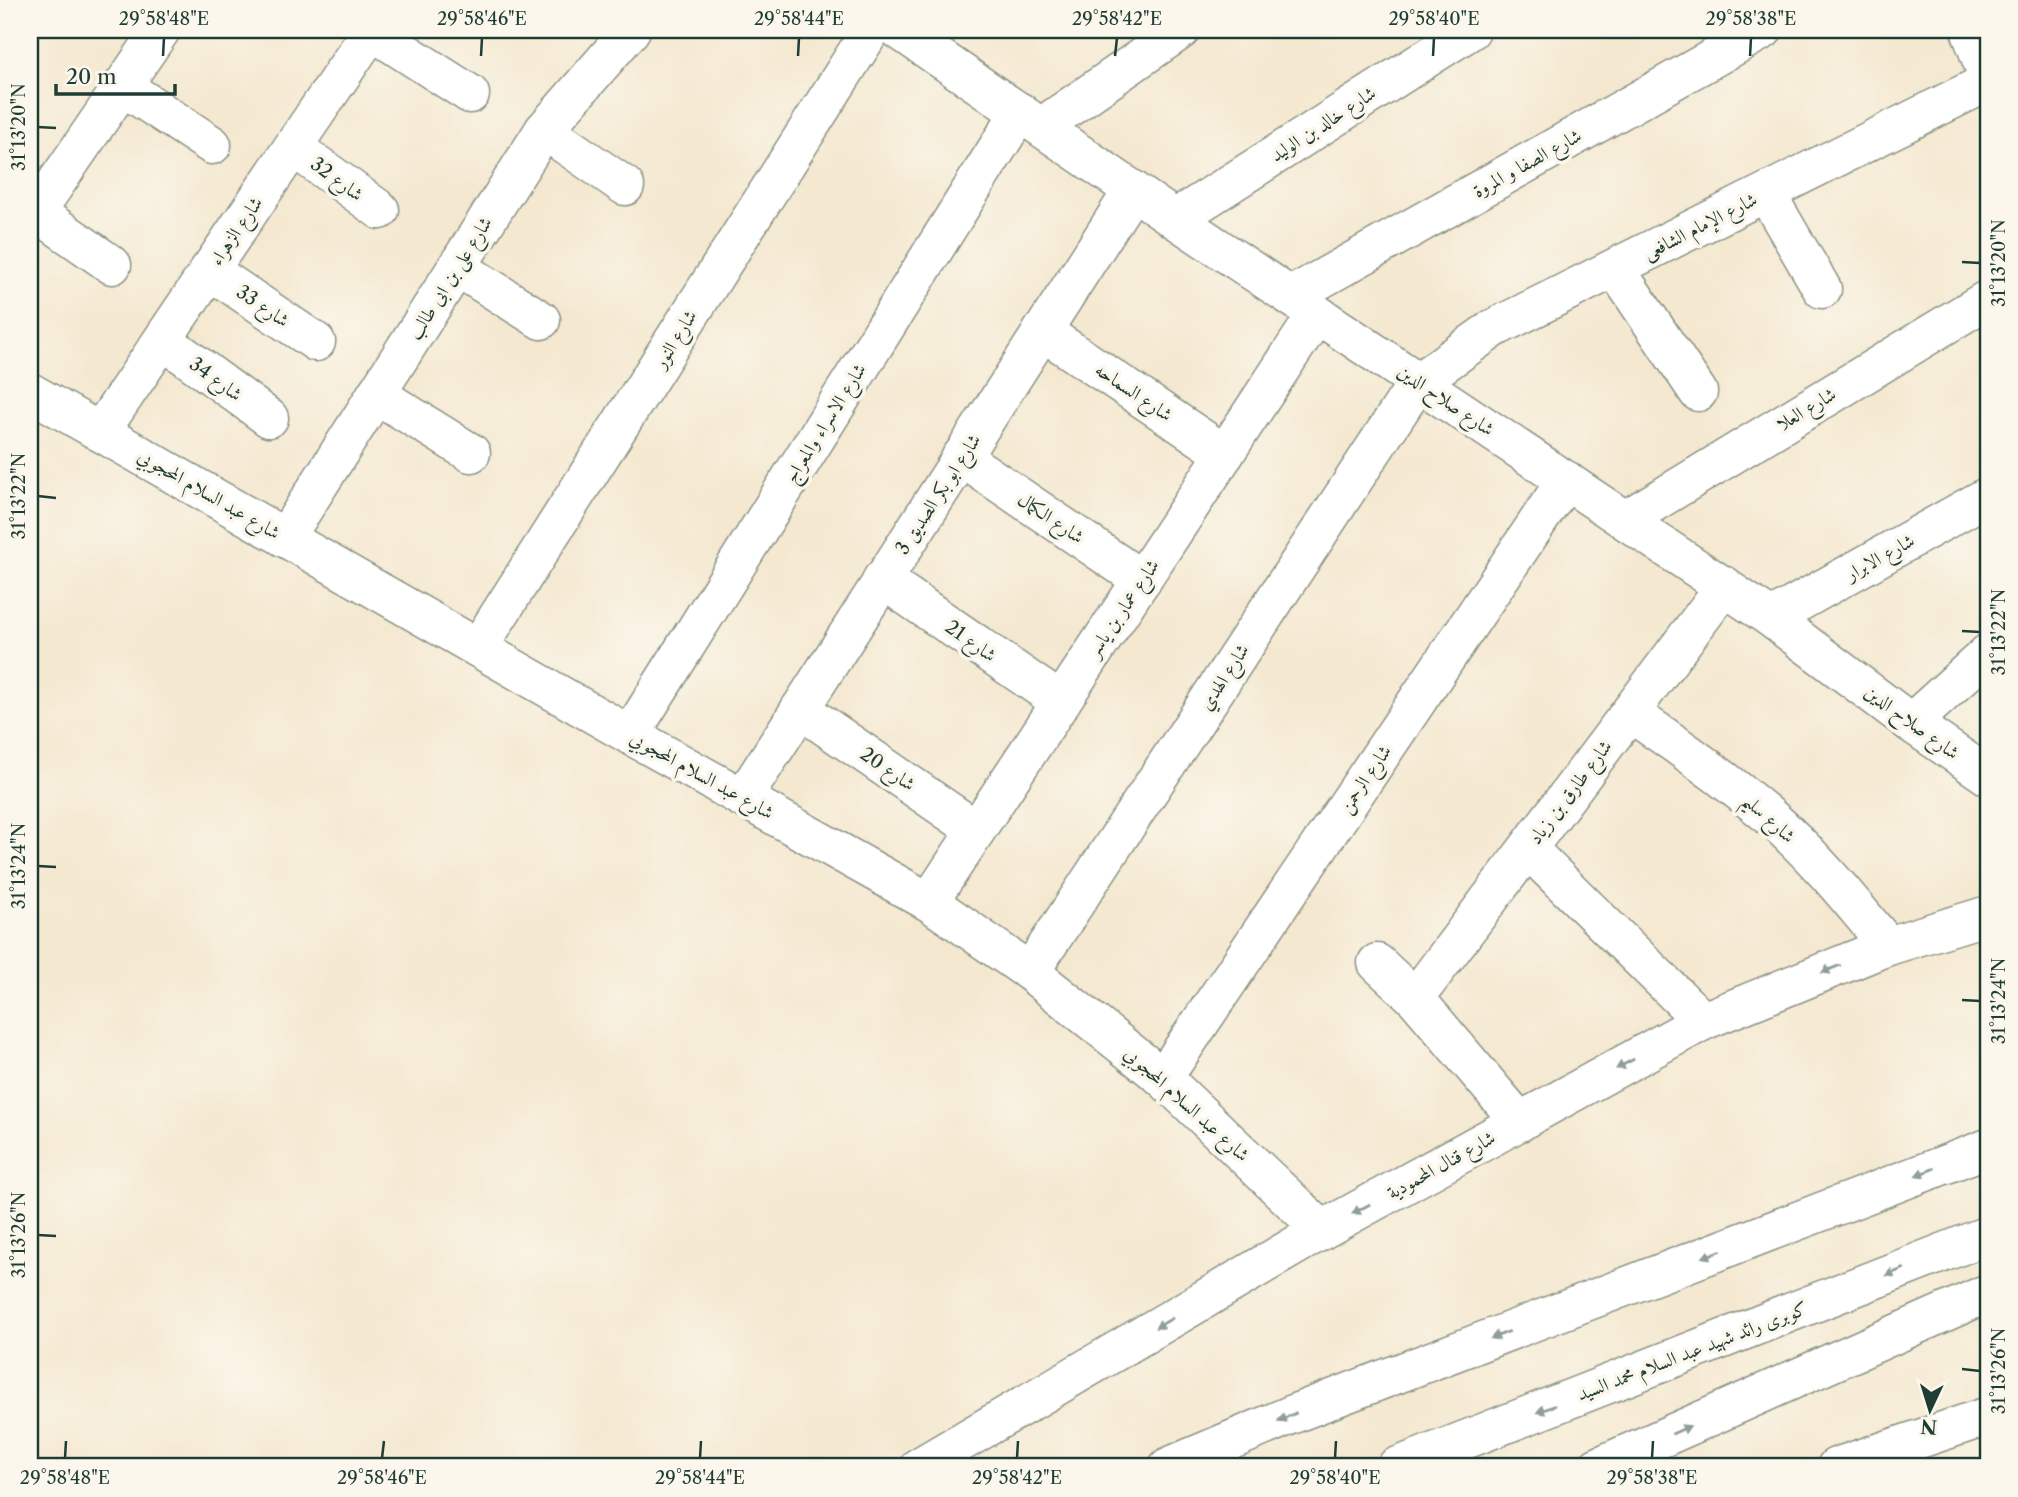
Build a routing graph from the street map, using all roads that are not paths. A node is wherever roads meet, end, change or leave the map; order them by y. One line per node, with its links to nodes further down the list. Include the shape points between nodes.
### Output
1 (160, 30): 12 (street)
2 (372, 30): 13 (street); 17 (street, شارع الزهراء)
3 (631, 30): 15 (street, شارع على بن ابى طالب)
4 (871, 30): 52 (street, شارع النور)
5 (899, 30): 14 (street, شارع صلاح الدين)
6 (1181, 30): 14 (street)
7 (1471, 30): 23 (street, شارع خالد بن الوليد)
8 (1763, 30): 30 (street, شارع الصفا و المروة)
9 (1977, 31): 10 (street)
10 (1988, 76)
11 (1988, 82): 20 (street, شارع الإمام الشافعى)
12 (122, 86): 16 (street); 22 (street)
13 (470, 94)
14 (1030, 120): 19 (street, شارع صلاح الدين); 58 (street, شارع الاسراء والمعراج)
15 (544, 130): 18 (street); 25 (street, شارع على بن ابى طالب)
16 (212, 145)
17 (293, 147): 21 (street, شارع 32); 27 (street, شارع الزهراء)
18 (625, 187)
19 (1133, 190): 23 (street, شارع صلاح الدين); 32 (street, شارع ابو بكر الصديق 3)
20 (1766, 193): 26 (street, شارع الإمام الشافعى); 28 (street)
21 (380, 210)
22 (33, 217): 24 (street)
23 (1175, 219): 30 (street, شارع صلاح الدين)
24 (112, 265)
25 (457, 267): 31 (street); 38 (street, شارع على بن ابى طالب)
26 (1615, 268): 35 (street, شارع الإمام الشافعى, via 1494,328); 37 (street)
27 (209, 270): 33 (street, شارع الزهراء); 34 (street, شارع 33)
28 (1822, 289)
29 (1988, 299): 46 (street, شارع العلا)
30 (1304, 305): 35 (street, شارع صلاح الدين); 42 (street, شارع عمار بن ياسر)
31 (541, 320)
32 (1042, 331): 42 (street, شارع السماحه); 43 (street, شارع ابو بكر الصديق 3)
33 (163, 340): 39 (street, شارع 34); 40 (street, شارع الزهراء)
34 (316, 342)
35 (1418, 382): 44 (street, شارع صلاح الدين); 67 (street, شارع الهدي)
36 (30, 392): 40 (street, شارع عبد السلام المحجوبي)
37 (1698, 392)
38 (376, 394): 41 (street); 47 (street, شارع على بن ابى طالب)
39 (269, 418)
40 (100, 432): 47 (street, شارع عبد السلام المحجوبي)
41 (471, 453)
42 (1225, 454): 49 (street, شارع عمار بن ياسر)
43 (961, 457): 48 (street, شارع ابو بكر الصديق 3); 49 (street, شارع الكمال)
44 (1566, 480): 46 (street, شارع صلاح الدين); 70 (street, شارع الرحمن)
45 (1988, 496): 51 (street, شارع الابرار)
46 (1625, 520): 50 (street, شارع صلاح الدين)
47 (285, 538): 52 (street, شارع عبد السلام المحجوبي)
48 (882, 579): 54 (street, شارع 21); 55 (street, شارع ابو بكر الصديق 3)
49 (1142, 580): 54 (street, شارع عمار بن ياسر)
50 (1725, 586): 51 (street, شارع صلاح الدين); 56 (street, شارع طارق بن زياد)
51 (1771, 618): 57 (street, شارع صلاح الدين)
52 (478, 648): 58 (street, شارع عبد السلام المحجوبي)
53 (1988, 653): 57 (street)
54 (1060, 702): 61 (street, شارع عمار بن ياسر)
55 (800, 709): 60 (street, شارع ابو بكر الصديق 3); 61 (street, شارع 20)
56 (1630, 713): 62 (street, شارع طارق بن زياد); 65 (street, شارع سليم, via 1703,762 1770,817 1832,878)
57 (1912, 723): 59 (street, شارع صلاح الدين)
58 (630, 735): 60 (street, شارع عبد السلام المحجوبي)
59 (1988, 776)
60 (743, 798): 63 (street, شارع عبد السلام المحجوبي)
61 (976, 830): 63 (street, شارع عمار بن ياسر)
62 (1528, 849): 68 (street, شارع طارق بن زياد); 69 (street)
63 (929, 902): 67 (street, شارع عبد السلام المحجوبي)
64 (1988, 915): 65 (street, شارع قنال المحمودية)
65 (1888, 946): 69 (street, شارع قنال المحمودية, one-way to 69)
66 (1377, 963): 68 (street)
67 (1030, 972): 70 (street, شارع عبد السلام المحجوبي)
68 (1415, 998): 71 (street)
69 (1703, 1021): 71 (street, شارع قنال المحمودية, one-way to 71)
70 (1163, 1078): 73 (street, شارع عبد السلام المحجوبي)
71 (1520, 1122): 73 (street, شارع قنال المحمودية, one-way to 73)
72 (1988, 1148): 78 (street, one-way to 78, via 1298,1412)
73 (1322, 1230): 77 (street, شارع قنال المحمودية, one-way to 77)
74 (1973, 1241): 79 (street, كوبرى رائد شهيد عبد السلام محمد السيد, one-way to 79)
75 (1988, 1293): 80 (street, one-way to 75)
76 (1988, 1416): 81 (street)
77 (919, 1467)
78 (1168, 1467)
79 (1396, 1467)
80 (1597, 1467)
81 (1836, 1467)

